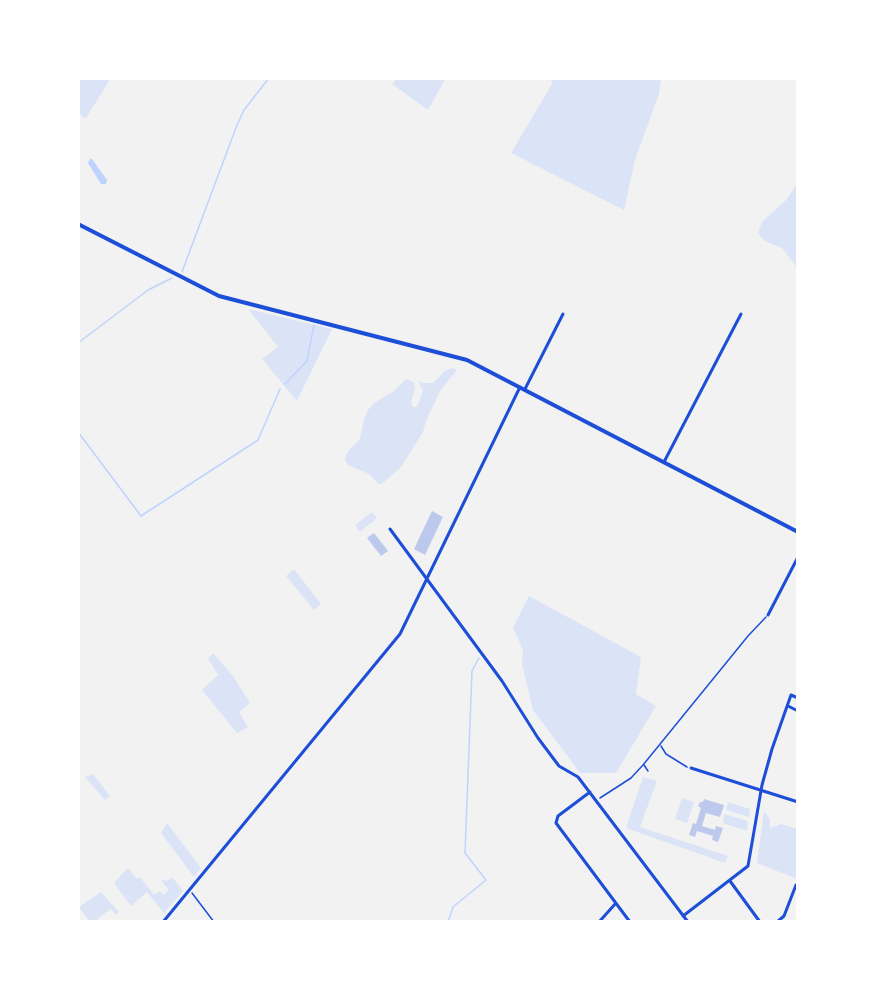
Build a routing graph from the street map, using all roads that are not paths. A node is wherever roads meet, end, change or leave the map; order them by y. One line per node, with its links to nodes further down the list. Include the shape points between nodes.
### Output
1 (78, 224): 4 (street, via 226,298 467,360)
2 (563, 314): 4 (street)
3 (741, 314): 5 (street)
4 (522, 388): 5 (street); 9 (street)
5 (664, 462): 7 (street)
6 (390, 530): 9 (street)
7 (798, 532)
8 (798, 557): 12 (street)
9 (428, 580): 18 (street, via 559,766 579,777); 24 (street, via 400,634)
10 (798, 587): 11 (street)
11 (798, 594)
12 (768, 615)
13 (798, 698): 14 (street, via 791,695)
14 (788, 706): 15 (street); 17 (street)
15 (798, 711)
16 (691, 768): 17 (street)
17 (762, 790): 19 (street); 20 (street, via 748,866)
18 (590, 792): 22 (street, via 558,816 556,824); 23 (street)
19 (798, 802)
20 (730, 881): 23 (street); 28 (street)
21 (796, 885): 29 (street, via 784,916)
22 (616, 903): 25 (street); 26 (street)
23 (683, 916): 27 (street)
24 (163, 922)
25 (599, 922)
26 (630, 922)
27 (688, 922)
28 (760, 922)
29 (777, 922)

